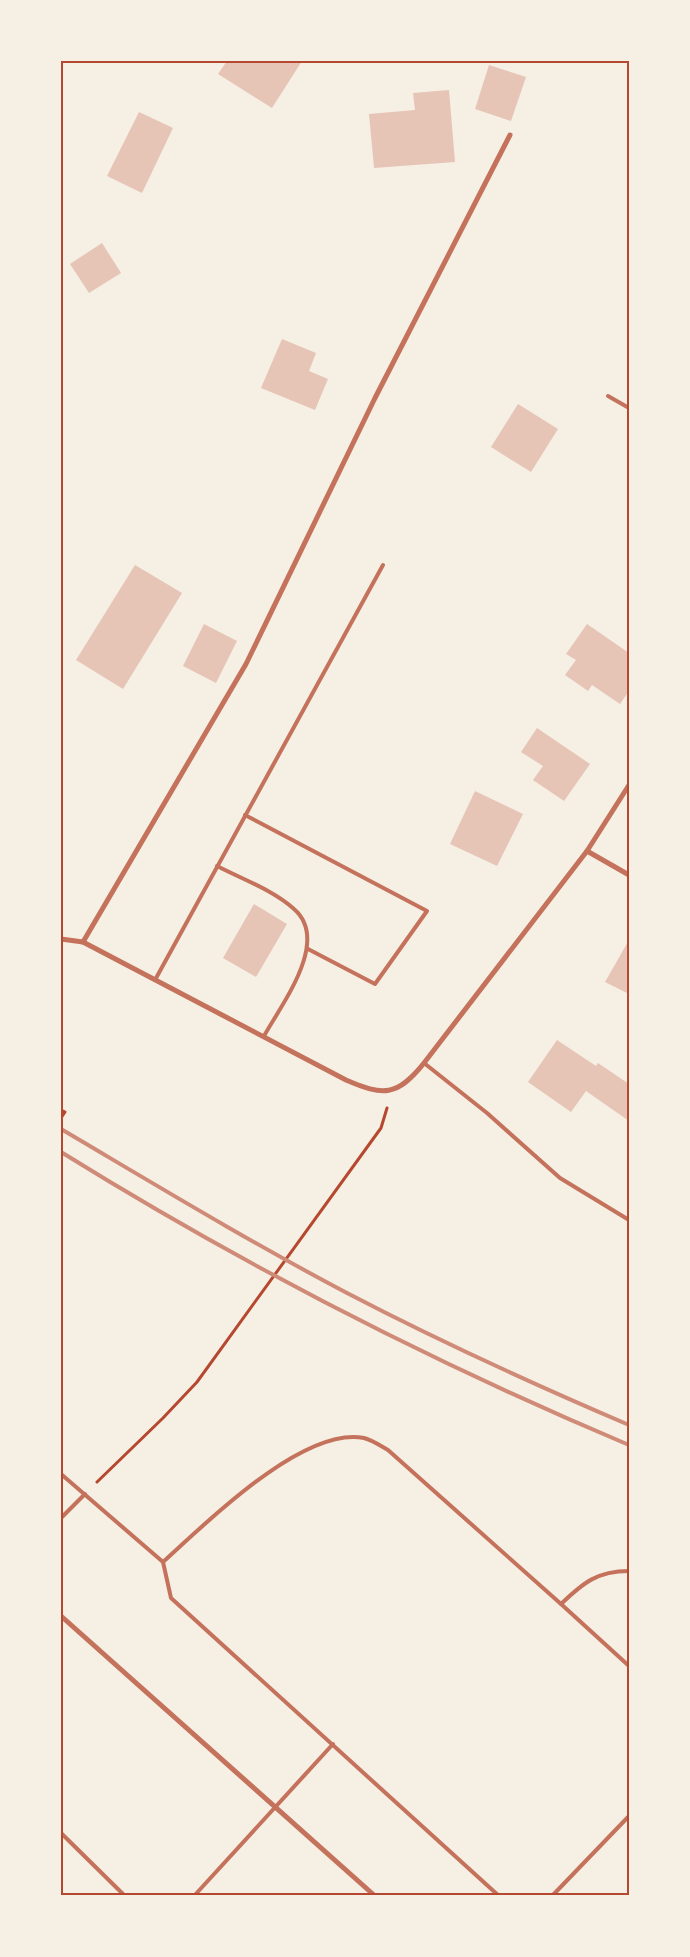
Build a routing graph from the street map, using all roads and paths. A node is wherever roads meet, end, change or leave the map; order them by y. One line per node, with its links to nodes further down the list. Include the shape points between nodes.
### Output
1 (510, 135): 11 (street, via 374,398 246,664)
2 (608, 396): 3 (lane)
3 (629, 408)
4 (383, 565): 6 (lane)
5 (629, 785): 7 (street)
6 (245, 815): 8 (lane); 12 (lane, via 427,911 374,984)
7 (587, 851): 9 (street); 15 (street)
8 (217, 866): 12 (lane, via 295,910 307,928); 13 (lane)
9 (629, 875)
10 (61, 939): 11 (street)
11 (83, 942): 13 (street)
12 (308, 949): 14 (lane, via 302,969)
13 (155, 980): 14 (street)
14 (264, 1036): 16 (street, via 373,1091)
15 (424, 1063): 16 (street, via 413,1077); 19 (lane, via 560,1178)
16 (392, 1090): 21 (path, via 381,1128 197,1382)
17 (61, 1110): 18 (path, via 65,1112)
18 (61, 1118)
19 (629, 1220)
20 (61, 1474): 21 (lane)
21 (85, 1494): 22 (lane); 23 (lane)
22 (61, 1518)
23 (163, 1562): 25 (lane, via 260,1478 302,1452 333,1440 364,1438 388,1450); 28 (lane, via 171,1598)
24 (629, 1571): 25 (lane, via 611,1571 583,1582)
25 (562, 1604): 27 (lane)
26 (61, 1616): 29 (street)
27 (629, 1666)
28 (333, 1744): 29 (lane); 35 (lane)
29 (275, 1808): 33 (lane); 34 (street)
30 (629, 1816): 36 (lane)
31 (61, 1833): 32 (lane)
32 (125, 1896)
33 (194, 1896)
34 (375, 1896)
35 (498, 1896)
36 (552, 1896)

